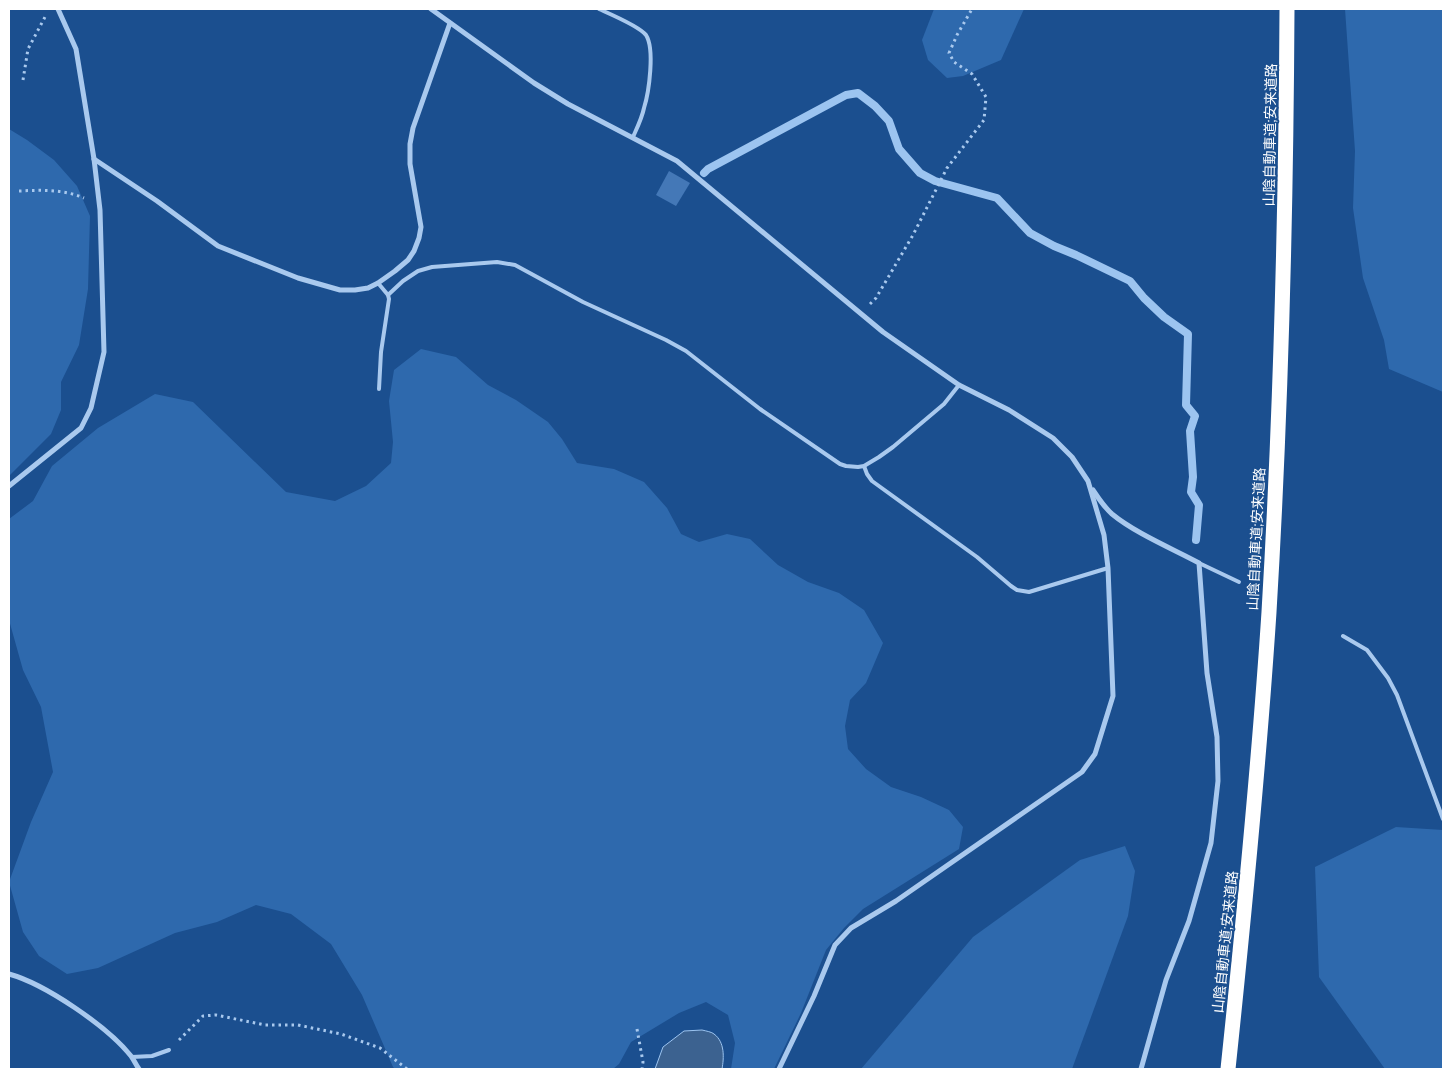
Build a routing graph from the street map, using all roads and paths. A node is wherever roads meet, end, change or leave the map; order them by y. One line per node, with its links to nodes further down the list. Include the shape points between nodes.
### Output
1 (49, 9): 8 (path, via 28,49)
2 (58, 9): 10 (street, via 76,49)
3 (431, 9): 7 (street)
4 (598, 9): 9 (lane, via 641,31 650,44 649,89)
5 (972, 9): 15 (path, via 949,53 954,62 972,74 986,97 984,120 946,168 913,235 876,298)
6 (1287, 9): 35 (highway, 山陰自動車道;安来道路, via 1280,386 1269,612 1250,857)
7 (450, 23): 9 (street, via 534,83); 13 (street, via 410,144 420,238 408,260)
8 (23, 80)
9 (633, 137): 15 (street, via 676,161)
10 (94, 159): 12 (street); 13 (street, via 231,252 340,290 368,288)
11 (18, 191): 12 (path, via 71,192)
12 (100, 205): 20 (street, via 104,352 91,408 81,428)
13 (378, 283): 14 (lane)
14 (388, 294): 17 (lane); 18 (lane, via 418,271 432,267 497,262 514,265 686,351 760,409 840,464 852,468)
15 (861, 314): 16 (street)
16 (959, 385): 18 (lane, via 944,404 893,447); 19 (street, via 1009,410 1053,438)
17 (379, 389)
18 (864, 466): 22 (lane, via 872,481 1017,590 1029,592)
19 (1088, 480): 21 (street, via 1100,502 1112,514 1134,529); 22 (street, via 1104,535)
20 (9, 486)
21 (1199, 562): 23 (lane); 34 (street, via 1207,673 1217,737 1218,781 1210,843 1189,921 1166,980)
22 (1108, 568): 33 (street, via 1112,696 1095,754 1082,772 896,901 851,928 835,945)
23 (1239, 582)
24 (1343, 636): 25 (lane, via 1367,650 1388,678)
25 (1443, 818)
26 (9, 974): 29 (street, via 48,991 78,1010)
27 (638, 1029): 32 (path)
28 (169, 1050): 29 (lane, via 152,1056); 31 (path, via 203,1016 216,1015 265,1025 298,1025 341,1034 380,1048)
29 (132, 1057): 30 (street)
30 (139, 1069)
31 (407, 1069)
32 (642, 1069)
33 (779, 1069)
34 (1141, 1069)
35 (1228, 1069)

